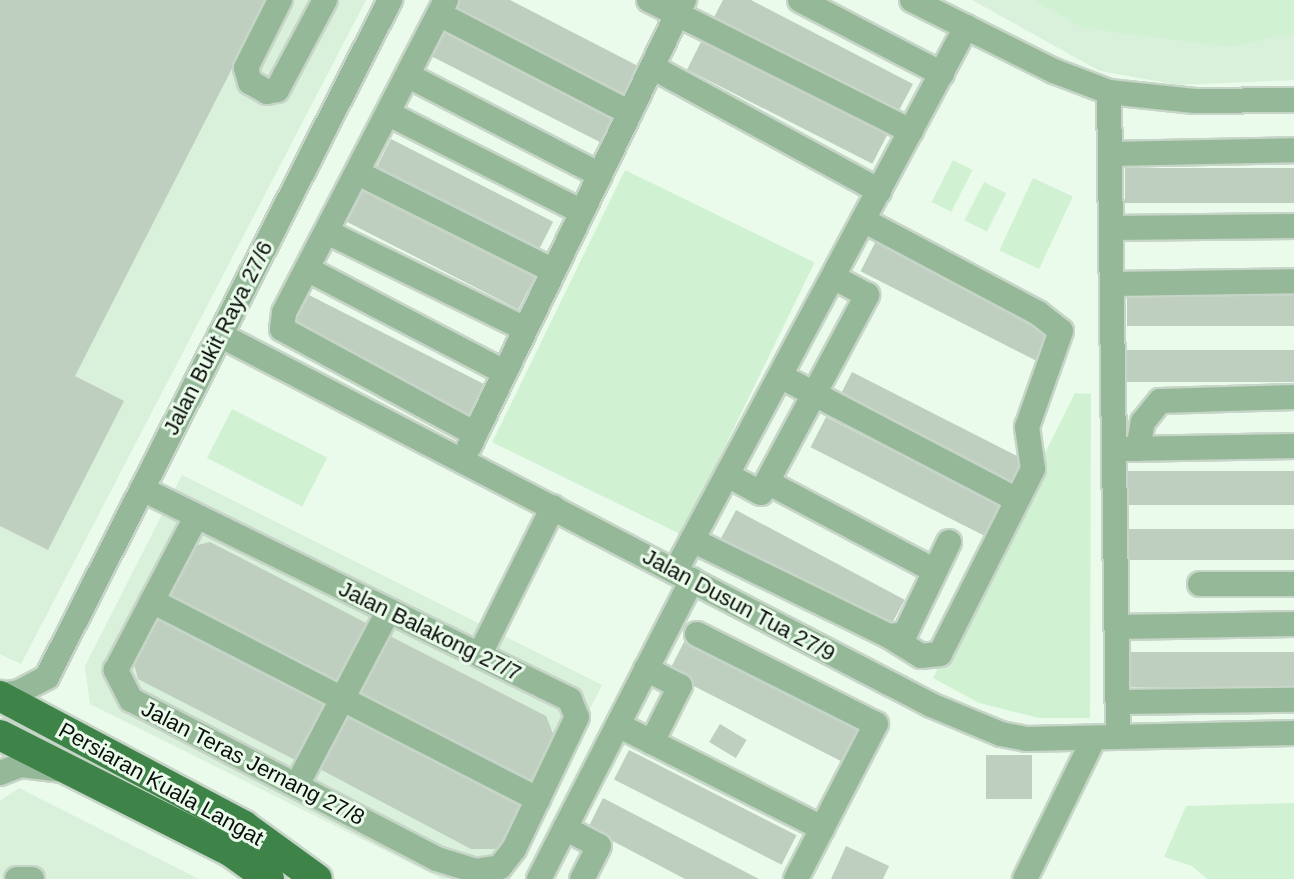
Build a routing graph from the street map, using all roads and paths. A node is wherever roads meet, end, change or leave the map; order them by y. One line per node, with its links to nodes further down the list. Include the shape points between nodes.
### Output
1 (280, 0): 2 (street, via 246,68 250,82 267,92 277,90)
2 (325, 0)
3 (390, 0): 34 (street, Jalan Bukit Raya 27/6)
4 (649, 0): 8 (street)
5 (800, 0): 11 (street)
6 (912, 0): 9 (street)
7 (443, 7): 12 (street); 15 (street)
8 (681, 7): 10 (street); 17 (street)
9 (966, 27): 11 (street); 13 (street)
10 (652, 67): 15 (street); 22 (street)
11 (942, 74): 17 (street)
12 (409, 76): 16 (street); 21 (street)
13 (1109, 92): 14 (street, via 1195,101); 19 (street)
14 (1294, 100)
15 (630, 113): 21 (street)
16 (389, 114): 20 (street); 23 (street)
17 (911, 131): 22 (street)
18 (1294, 150): 19 (street)
19 (1110, 154): 26 (street)
20 (358, 173): 27 (street); 29 (street)
21 (600, 175): 23 (street)
22 (879, 191): 24 (street)
23 (582, 212): 29 (street)
24 (863, 220): 30 (street); 46 (street, via 1058,325 1061,339 1027,427 1033,469)
25 (1294, 226): 26 (street)
26 (1111, 228): 32 (street)
27 (327, 232): 28 (street); 33 (street)
28 (307, 269): 35 (street); 39 (street, via 284,313 282,329)
29 (554, 271): 33 (street)
30 (833, 277): 36 (street); 37 (street, via 867,295)
31 (1294, 281): 32 (street)
32 (1112, 284): 41 (street)
33 (525, 329): 35 (street)
34 (220, 335): 42 (street, Jalan Dusun Tua 27/9); 45 (street, Jalan Bukit Raya 27/6)
35 (504, 372): 39 (street)
36 (780, 376): 37 (street); 43 (street)
37 (814, 394): 44 (street); 46 (street)
38 (1294, 397): 41 (street, via 1160,401)
39 (475, 434): 42 (street)
40 (1294, 446): 41 (street)
41 (1126, 449): 58 (street)
42 (462, 460): 47 (street, Jalan Dusun Tua 27/9)
43 (727, 475): 44 (street, via 761,493); 49 (street)
44 (767, 482): 51 (street)
45 (142, 489): 48 (street, Jalan Balakong 27/7); 63 (street, Jalan Bukit Raya 27/6)
46 (1017, 500): 60 (street, via 940,654 921,656)
47 (553, 507): 52 (street, Jalan Dusun Tua 27/9); 61 (street)
48 (196, 517): 55 (street, Jalan Teras Jernang 27/8); 56 (street, Jalan Balakong 27/7)
49 (692, 540): 52 (street); 60 (street)
50 (949, 542): 51 (street)
51 (935, 571): 60 (street, via 905,634)
52 (684, 576): 62 (street); 72 (street, Jalan Dusun Tua 27/9, via 967,721 1026,739)
53 (1200, 584): 54 (street)
54 (1294, 584)
55 (152, 601): 65 (street); 76 (street, Jalan Teras Jernang 27/8, via 116,670 131,700)
56 (388, 612): 61 (street, Jalan Balakong 27/7); 65 (street)
57 (1294, 624): 58 (street)
58 (1117, 627): 67 (street)
59 (697, 634): 79 (street, via 876,724)
60 (889, 636)
61 (480, 654): 77 (street, Jalan Balakong 27/7, via 570,700 577,717)
62 (646, 669): 68 (street); 73 (street, via 680,686)
63 (47, 677): 64 (street); 69 (street)
64 (0, 695): 69 (main road, Persiaran Kuala Langat)
65 (343, 699): 76 (street); 77 (street)
66 (1294, 700): 67 (street)
67 (1118, 702): 72 (street)
68 (618, 725): 73 (street); 78 (street)
69 (57, 726): 80 (main road, Persiaran Kuala Langat)
70 (1294, 733): 72 (street, Jalan Dusun Tua 27/9)
71 (0, 735): 75 (main road, Persiaran Kuala Langat)
72 (1106, 737): 89 (street)
73 (652, 742): 79 (street)
74 (0, 773): 75 (street, via 21,765)
75 (80, 776): 80 (main road, Persiaran Kuala Langat)
76 (297, 785): 81 (street, Jalan Teras Jernang 27/8, via 455,866 476,871 500,867)
77 (538, 799): 81 (street, Jalan Balakong 27/7)
78 (565, 828): 86 (street); 87 (street, via 599,846)
79 (822, 828): 88 (street)
80 (237, 839): 84 (main road, Persiaran Kuala Langat); 85 (main road, Persiaran Kuala Langat)
81 (514, 849)
82 (17, 879): 83 (street)
83 (32, 879)
84 (269, 879)
85 (317, 879)
86 (539, 879)
87 (582, 879)
88 (796, 879)
89 (1025, 879)

